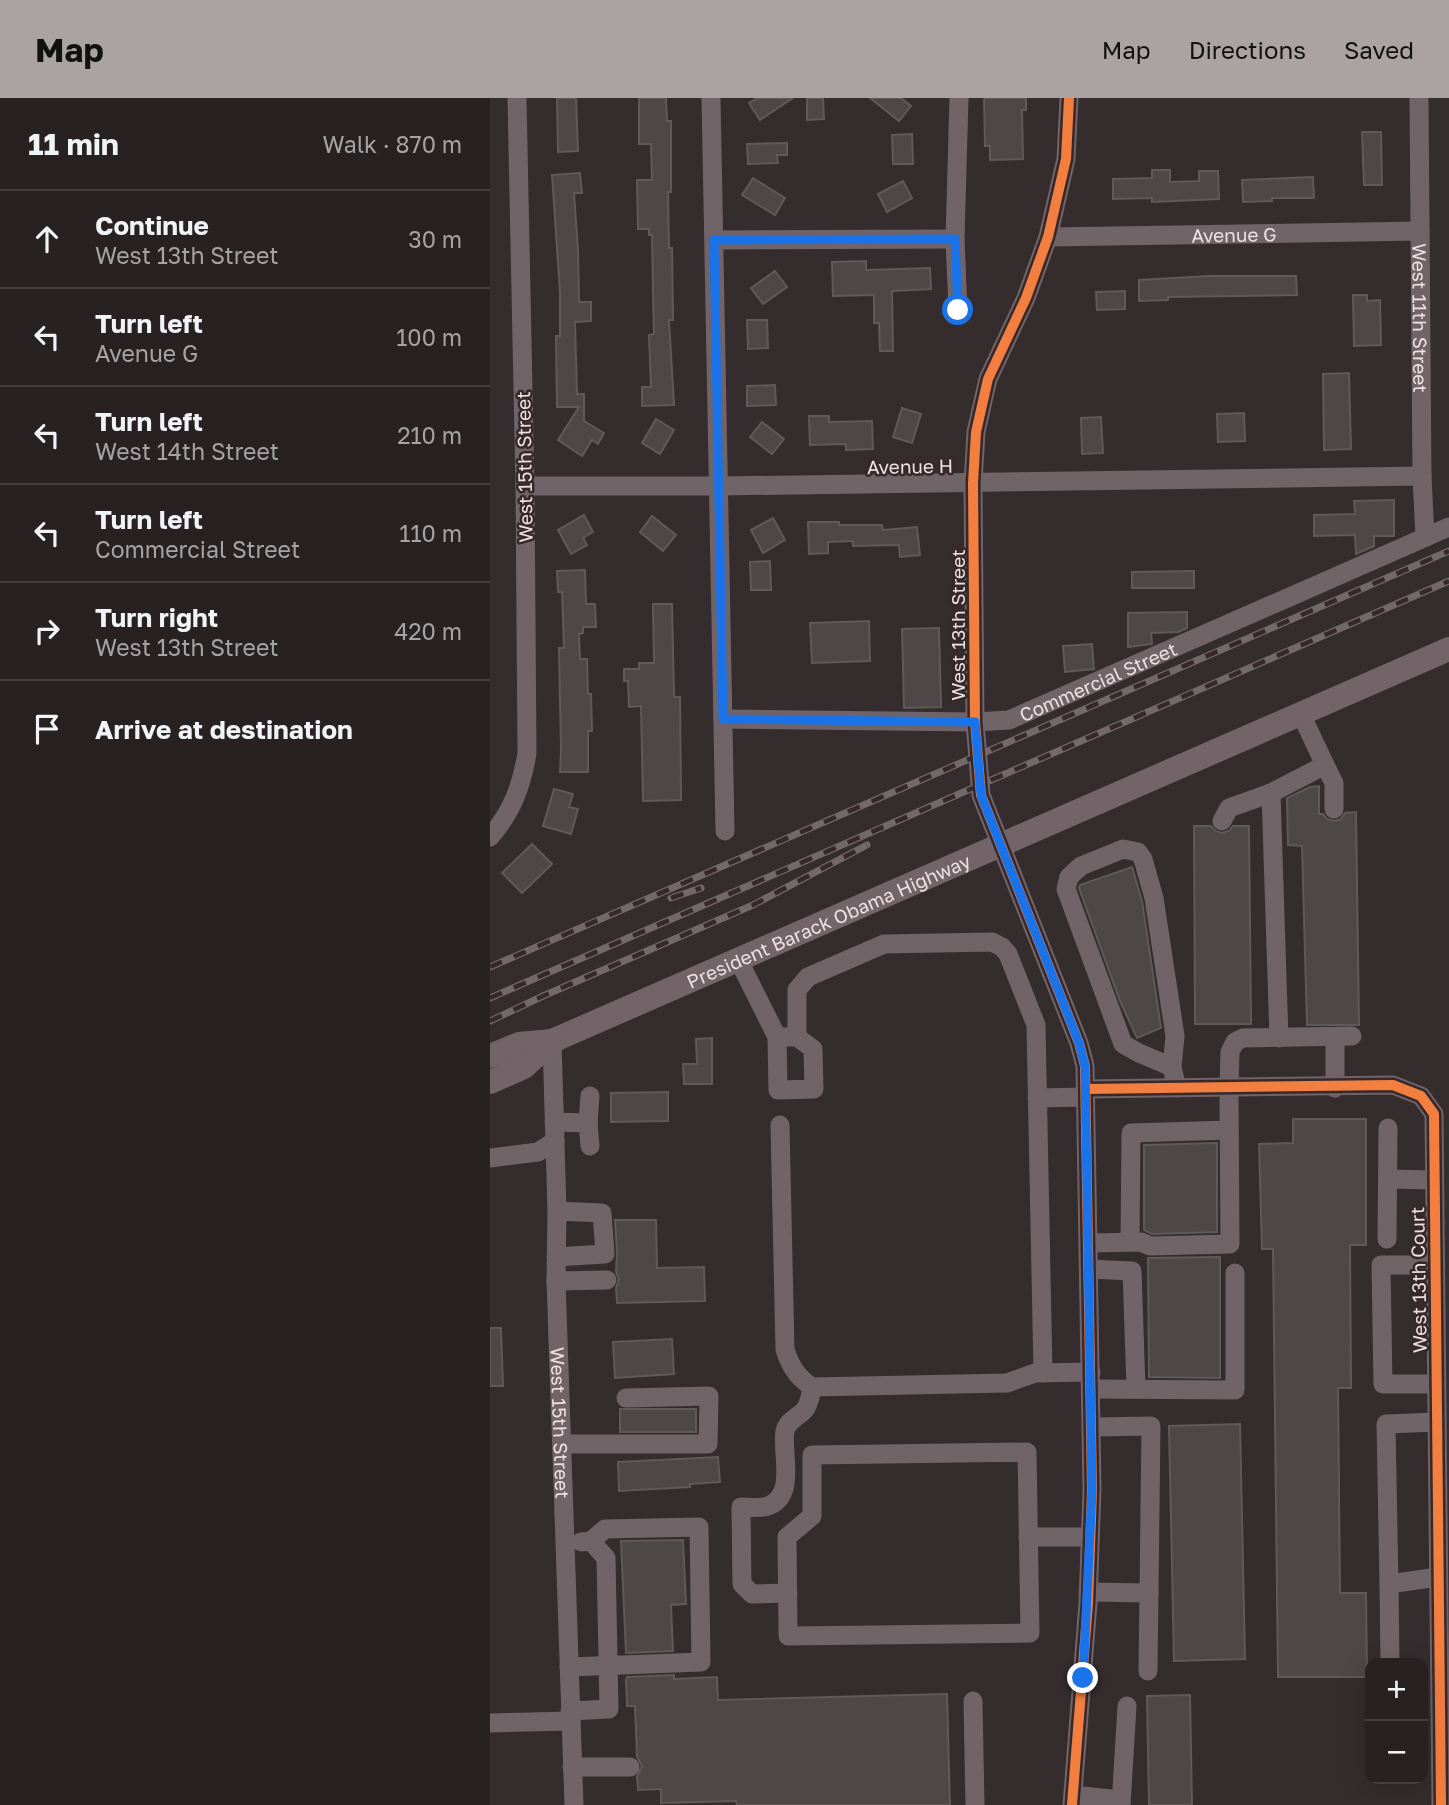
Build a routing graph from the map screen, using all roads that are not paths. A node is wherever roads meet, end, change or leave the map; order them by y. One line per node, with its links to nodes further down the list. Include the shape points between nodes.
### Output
1 (517, 98): 13 (street, West 15th Street)
2 (711, 98): 9 (street)
3 (959, 98): 8 (street)
4 (1069, 98): 7 (street, West 13th Street, via 1066,159)
5 (1419, 98): 6 (street, West 11th Street)
6 (1420, 231): 7 (street, Avenue G); 11 (street, West 11th Street)
7 (1048, 237): 12 (street, West 13th Street, via 988,379 976,432)
8 (955, 239): 9 (street); 10 (street)
9 (714, 240): 14 (street)
10 (958, 310)
11 (1422, 477): 12 (street, Avenue H); 16 (street, West 11th Street)
12 (974, 483): 14 (street, Avenue H); 20 (street, West 13th Street)
13 (525, 486): 14 (street, Avenue H); 26 (street, West 15th Street, via 527,752 516,797)
14 (719, 486): 19 (street)
15 (1449, 527): 16 (street, Commercial Street)
16 (1424, 537): 20 (street, Commercial Street, via 1009,720)
17 (1449, 649): 18 (main road, President Barack Obama Highway)
18 (1301, 714): 21 (street); 27 (main road, President Barack Obama Highway)
19 (723, 719): 20 (street, Commercial Street); 25 (street)
20 (975, 722): 27 (street, West 13th Street, via 981,795)
21 (1325, 765): 22 (street); 23 (street, via 1334,783)
22 (1271, 793): 24 (street, via 1229,808); 31 (street)
23 (1334, 809)
24 (1223, 821)
25 (725, 831)
26 (493, 833)
27 (1002, 844): 28 (main road, President Barack Obama Highway); 39 (street, West 13th Street, via 1079,1043)
28 (738, 959): 29 (street); 32 (main road, President Barack Obama Highway)
29 (777, 1037): 30 (street); 30 (street, via 778,1090 814,1089 813,1049)
30 (797, 1037): 41 (street, via 797,990 807,977 884,944 992,942 1008,954 1036,1025)
31 (1279, 1038): 37 (street, via 1343,1037); 38 (street, via 1235,1042)
32 (552, 1041): 33 (main road, President Barack Obama Highway, via 519,1044); 35 (main road, President Barack Obama Highway, via 524,1067); 46 (street, West 15th Street)
33 (490, 1055)
34 (1172, 1067): 34 (street, via 1123,1044 1066,889 1069,877 1081,866 1122,849 1138,852 1143,859 1154,898 1175,1036); 36 (street)
35 (490, 1082)
36 (1177, 1088): 38 (street, West 13th Court); 39 (street, West 13th Court)
37 (1335, 1088): 38 (street, West 13th Court); 50 (street, West 13th Court, via 1392,1085 1421,1096 1434,1114)
38 (1228, 1089): 45 (street)
39 (1086, 1093): 41 (street, West 13th Court); 54 (street, West 13th Street)
40 (590, 1096): 42 (street)
41 (1037, 1098): 61 (street)
42 (589, 1123): 46 (street); 47 (street)
43 (780, 1125): 64 (street, via 785,1350 790,1366)
44 (1388, 1128): 49 (street)
45 (1229, 1130): 53 (street, via 1131,1133); 53 (street, via 1230,1244 1150,1246)
46 (555, 1132): 48 (street, via 538,1152); 51 (street, West 15th Street)
47 (590, 1146)
48 (490, 1158)
49 (1388, 1179): 50 (street); 52 (street)
50 (1434, 1180): 56 (street, West 13th Court)
51 (557, 1211): 55 (street, West 15th Street); 55 (street, via 602,1213 605,1254)
52 (1387, 1239)
53 (1130, 1242): 54 (street)
54 (1089, 1243): 57 (street, West 13th Street)
55 (556, 1257): 60 (street, West 15th Street)
56 (1435, 1265): 63 (street, West 13th Court); 63 (street, via 1381,1265 1383,1384)
57 (1089, 1269): 62 (street, West 13th Street); 65 (street, via 1132,1270)
58 (1235, 1273): 65 (street, via 1235,1390)
59 (607, 1280): 60 (street)
60 (556, 1281): 69 (street, West 15th Street)
61 (1042, 1373): 62 (street); 64 (street, via 1007,1383)
62 (1091, 1380): 65 (street); 68 (street, West 13th Street)
63 (1436, 1384): 67 (street, West 13th Court)
64 (812, 1387): 79 (street, via 806,1409 785,1430 782,1492 768,1507 741,1507 742,1584 752,1594)
65 (1136, 1388)
66 (626, 1398): 69 (street, via 709,1396 708,1444)
67 (1437, 1422): 70 (street, West 13th Court); 77 (street, via 1386,1424)
68 (1092, 1426): 73 (street, West 13th Street); 80 (street, via 1151,1426)
69 (563, 1444): 75 (street, West 15th Street)
70 (1443, 1450): 71 (street, West 13th Court)
71 (1443, 1507): 76 (street, West 13th Court)
72 (1028, 1537): 73 (street); 79 (street, via 1030,1633 788,1636); 79 (street, via 1027,1452 812,1455 812,1516 787,1537)
73 (1090, 1537): 78 (street, West 13th Street)
74 (591, 1541): 75 (street); 82 (street, via 606,1558); 82 (street, via 605,1529 699,1527 701,1662)
75 (565, 1542): 83 (street, West 15th Street)
76 (1438, 1577): 77 (street); 85 (street, West 13th Court)
77 (1389, 1584): 81 (street)
78 (1088, 1592): 80 (street); 93 (street, West 13th Street)
79 (788, 1593)
80 (1149, 1593): 84 (street)
81 (1390, 1658)
82 (608, 1666): 83 (street); 88 (street, via 609,1709)
83 (569, 1667): 88 (street, West 15th Street)
84 (1148, 1671)
85 (1444, 1680): 90 (street, West 13th Court)
86 (972, 1701): 96 (street)
87 (1127, 1706): 94 (street)
88 (571, 1716): 89 (street); 91 (street, West 15th Street)
89 (490, 1723)
90 (1444, 1758): 97 (street, West 13th Court)
91 (572, 1767): 92 (street); 95 (street, West 15th Street)
92 (630, 1767)
93 (1072, 1800): 94 (street)
94 (1121, 1802)
95 (574, 1805)
96 (975, 1805)
97 (1441, 1805)

